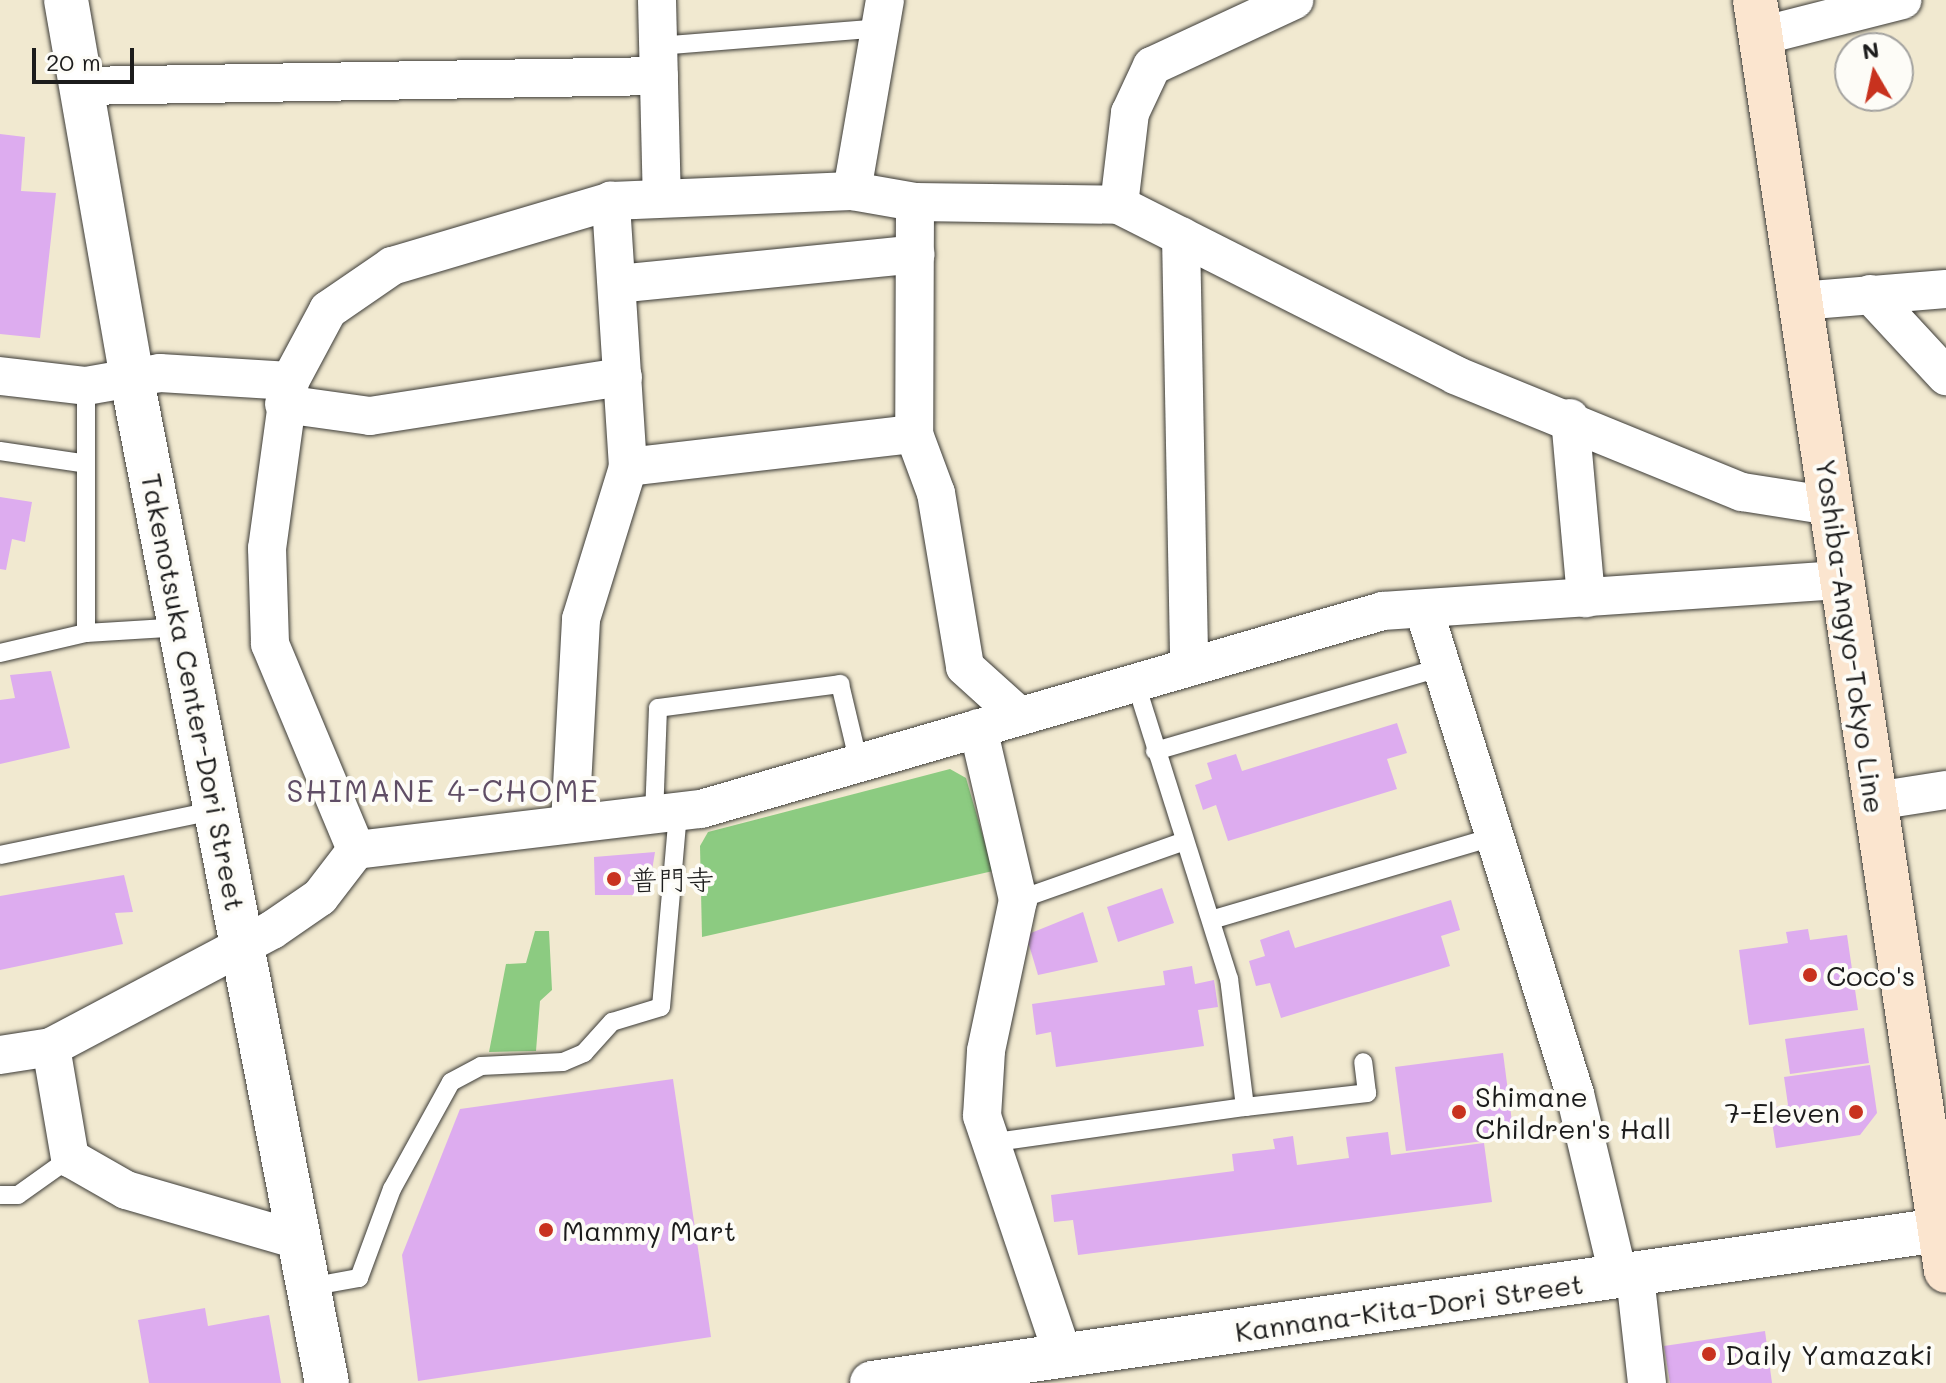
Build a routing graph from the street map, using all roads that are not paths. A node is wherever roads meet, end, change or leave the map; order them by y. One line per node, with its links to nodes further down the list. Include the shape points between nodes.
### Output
1 (66, 0): 8 (street, Takenotsuka Center-Dori Street)
2 (657, 0): 7 (street)
3 (1294, 0): 13 (street, via 1152,66 1130,113)
4 (1902, 0): 6 (street)
5 (884, 14): 7 (lane); 9 (street)
6 (1758, 18): 19 (main road, Yoshiba-Angyo-Tokyo Line)
7 (659, 61): 8 (street); 10 (street)
8 (81, 86): 23 (street, Takenotsuka Center-Dori Street)
9 (852, 191): 10 (street); 12 (street)
10 (662, 198): 11 (street)
11 (611, 201): 16 (street); 25 (street, via 392,266 328,310)
12 (915, 202): 13 (street); 15 (street)
13 (1119, 205): 14 (street)
14 (1181, 236): 26 (street, via 1455,375); 38 (street)
15 (915, 254): 16 (street); 27 (street)
16 (617, 284): 22 (street)
17 (1946, 289): 18 (street)
18 (1870, 294): 19 (street); 21 (street)
19 (1800, 301): 31 (main road, Yoshiba-Angyo-Tokyo Line)
20 (0, 376): 24 (street)
21 (1946, 376)
22 (623, 377): 25 (street, via 370,416); 30 (street)
23 (132, 380): 24 (street); 25 (street, via 160,373); 35 (street, Takenotsuka Center-Dori Street)
24 (86, 386): 29 (lane)
25 (287, 393): 52 (street, via 267,548 270,644)
26 (1570, 418): 31 (street, via 1742,492); 33 (street)
27 (914, 434): 30 (street); 41 (street, via 936,493 965,667)
28 (0, 451): 29 (lane)
29 (81, 463): 36 (lane)
30 (628, 467): 49 (street, via 581,619)
31 (1831, 506): 32 (main road, Yoshiba-Angyo-Tokyo Line)
32 (1842, 580): 33 (street); 46 (main road, Yoshiba-Angyo-Tokyo Line)
33 (1586, 598): 34 (street)
34 (1424, 610): 38 (street, via 1383,611); 39 (street)
35 (185, 627): 36 (lane); 47 (street, Takenotsuka Center-Dori Street)
36 (86, 633): 37 (lane)
37 (0, 653)
38 (1189, 667): 40 (street)
39 (1443, 667): 43 (lane); 50 (street)
40 (1135, 681): 41 (street); 43 (lane)
41 (1017, 714): 42 (street)
42 (978, 728): 44 (street); 54 (street)
43 (1155, 751): 51 (lane)
44 (860, 768): 48 (street); 48 (lane, via 840,684 658,708)
45 (1946, 790): 46 (street)
46 (1875, 801): 63 (main road, Yoshiba-Angyo-Tokyo Line)
47 (218, 810): 53 (lane); 56 (street, Takenotsuka Center-Dori Street)
48 (666, 815): 49 (street); 68 (lane, via 661,1007 612,1022 584,1053 563,1062 481,1066 451,1082 392,1189 359,1278)
49 (570, 823): 52 (street)
50 (1496, 836): 55 (lane); 67 (street)
51 (1182, 842): 54 (lane); 55 (lane)
52 (356, 850): 56 (street, via 320,897)
53 (0, 855)
54 (1018, 900): 61 (street, via 986,1051 982,1116)
55 (1211, 920): 60 (lane, via 1229,979)
56 (243, 943): 57 (street); 65 (street, Takenotsuka Center-Dori Street)
57 (51, 1047): 58 (street); 62 (street)
58 (0, 1055)
59 (1363, 1062): 60 (lane, via 1367,1093)
60 (1245, 1107): 61 (lane)
61 (989, 1143): 69 (street)
62 (70, 1158): 64 (lane, via 18,1195); 65 (street, via 126,1190)
63 (1938, 1168): 66 (main road, Yoshiba-Angyo-Tokyo Line)
64 (0, 1195)
65 (301, 1241): 68 (street, Takenotsuka Center-Dori Street)
66 (1944, 1244): 67 (street, Kannana-Kita-Dori Street)
67 (1627, 1277): 69 (street, Kannana-Kita-Dori Street); 72 (street)
68 (309, 1287): 70 (street, Takenotsuka Center-Dori Street)
69 (1063, 1355): 71 (street, Kannana-Kita-Dori Street)
70 (327, 1383)
71 (872, 1383)
72 (1647, 1383)

